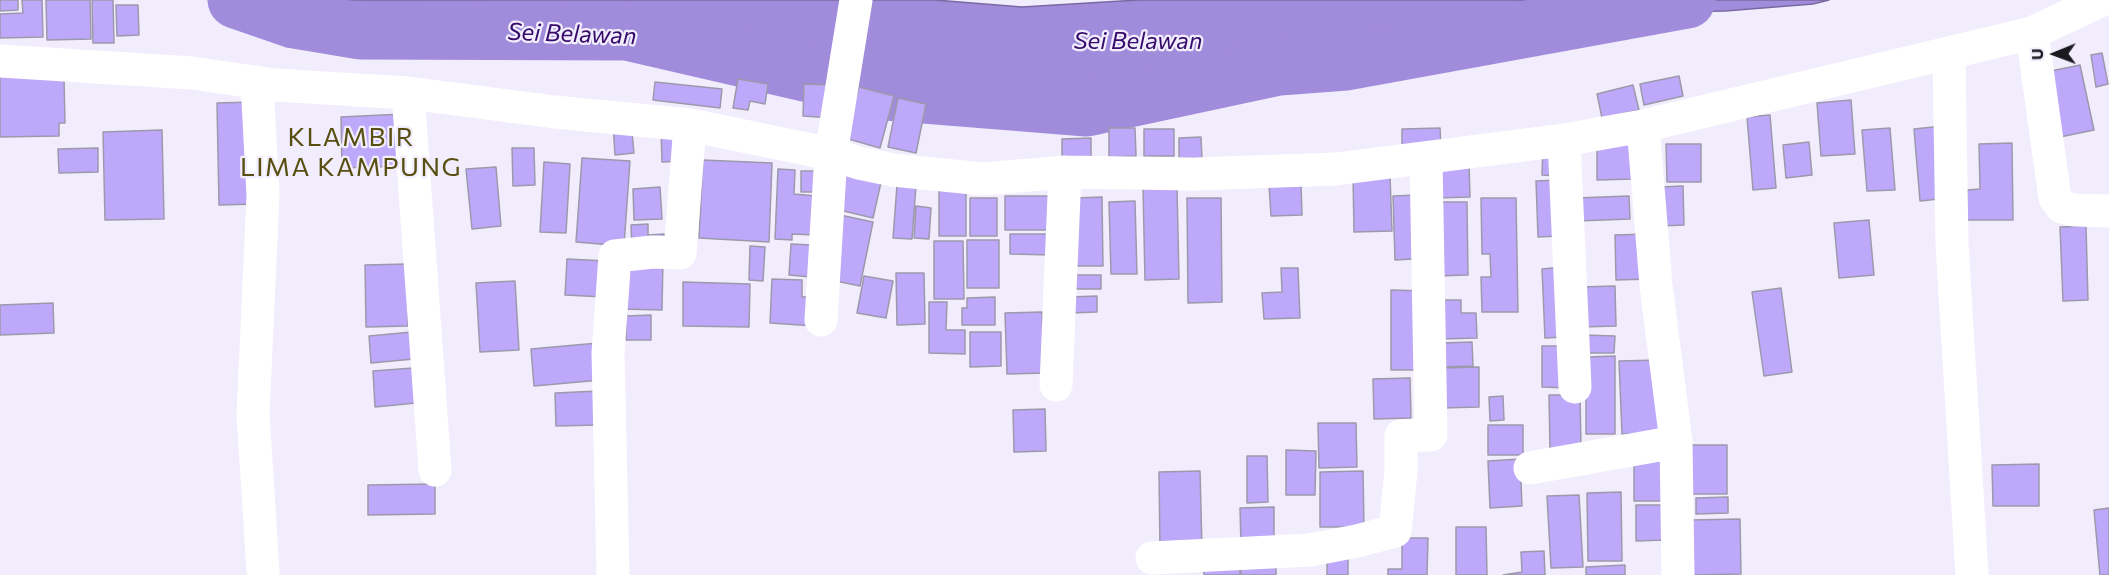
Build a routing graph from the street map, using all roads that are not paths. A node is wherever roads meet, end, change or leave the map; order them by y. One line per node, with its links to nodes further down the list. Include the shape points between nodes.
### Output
1 (856, 0): 11 (street)
2 (2102, 0): 3 (street)
3 (2032, 33): 4 (street); 14 (street, via 2055,198 2062,207 2074,210)
4 (1949, 54): 9 (street); 25 (street, via 1952,244)
5 (0, 61): 6 (street, via 192,72)
6 (257, 82): 7 (street); 22 (street, via 263,195 253,414)
7 (408, 93): 8 (street); 20 (street)
8 (690, 125): 11 (street); 23 (street, via 680,253 615,255 608,353)
9 (1643, 126): 10 (street); 18 (street, via 1656,285)
10 (1564, 140): 12 (street); 17 (street)
11 (831, 154): 13 (street, via 893,170 983,179); 15 (street)
12 (1426, 158): 13 (street, via 1324,170 1194,174); 21 (street, via 1431,435 1401,436 1395,531 1310,550)
13 (1065, 171): 16 (street)
14 (2109, 211)
15 (821, 320)
16 (1056, 385)
17 (1575, 387)
18 (1676, 442): 19 (street); 24 (street)
19 (1530, 468)
20 (435, 470)
21 (1152, 558)
22 (263, 571)
23 (613, 575)
24 (1678, 575)
25 (1972, 575)

